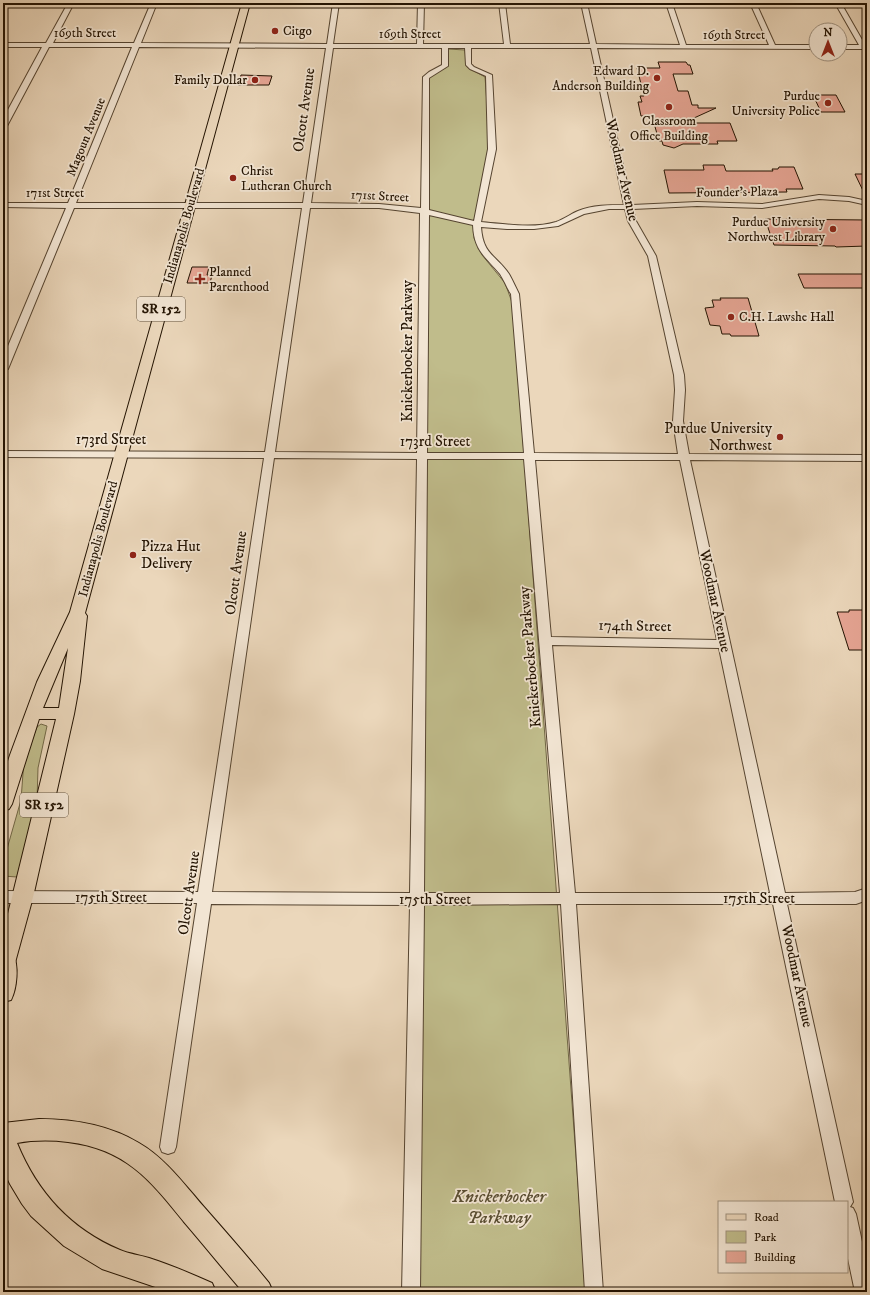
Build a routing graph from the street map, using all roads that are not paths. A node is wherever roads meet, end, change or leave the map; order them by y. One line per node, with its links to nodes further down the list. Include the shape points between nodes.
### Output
1 (71, 3): 12 (street)
2 (154, 3): 13 (street, Magoun Avenue)
3 (246, 3): 14 (main road, Indianapolis Boulevard / SR 152)
4 (336, 3): 15 (street, Olcott Avenue)
5 (421, 3): 16 (street)
6 (502, 3): 19 (street)
7 (584, 3): 20 (street, Woodmar Avenue)
8 (669, 3): 21 (street)
9 (754, 3): 22 (street)
10 (838, 3): 25 (street)
11 (3, 45): 12 (street, 169th Street)
12 (47, 45): 13 (street, 169th Street); 26 (street)
13 (136, 45): 14 (street, 169th Street); 29 (street, Magoun Avenue)
14 (234, 45): 15 (street, 169th Street); 30 (main road, Indianapolis Boulevard / SR 152)
15 (329, 46): 16 (street, 169th Street); 31 (street, Olcott Avenue)
16 (420, 46): 17 (street, 169th Street)
17 (445, 46): 18 (street, 169th Street); 33 (street, Knickerbocker Parkway, via 445,66 426,77)
18 (468, 46): 19 (street, 169th Street); 34 (street, Knickerbocker Parkway, via 468,64 489,75 492,149)
19 (507, 46): 20 (street, 169th Street)
20 (593, 47): 21 (street, 169th Street); 32 (street, Woodmar Avenue)
21 (684, 47): 22 (street, 169th Street)
22 (773, 47): 23 (street, 169th Street)
23 (808, 47)
24 (848, 47): 25 (street)
25 (865, 47)
26 (3, 126)
27 (867, 203): 32 (street, Founder's Plaza, via 849,198 819,197 762,206 704,204)
28 (3, 205): 29 (street, 171st Street)
29 (71, 205): 30 (street, 171st Street); 35 (street, Magoun Avenue)
30 (191, 206): 31 (street, 171st Street); 37 (main road, Indianapolis Boulevard / SR 152)
31 (306, 206): 33 (street, 171st Street, via 379,206); 38 (street, Olcott Avenue)
32 (630, 207): 34 (street, 171st Street, via 596,208 558,224 534,227); 41 (street, Woodmar Avenue, via 635,228 652,256 679,375 678,421)
33 (424, 211): 34 (street, 171st Street); 39 (street, Knickerbocker Parkway)
34 (477, 224): 40 (street, Knickerbocker Parkway, via 478,240 483,250 505,275 515,294)
35 (3, 369)
36 (3, 454): 37 (street, 173rd Street)
37 (122, 454): 38 (street, 173rd Street); 43 (main road, Indianapolis Boulevard / SR 152)
38 (270, 455): 39 (street, 173rd Street); 54 (street, Olcott Avenue)
39 (422, 456): 40 (street, 173rd Street); 56 (street, Knickerbocker Parkway)
40 (529, 457): 41 (street, 173rd Street); 44 (street, Knickerbocker Parkway)
41 (684, 457): 42 (street, 173rd Street); 45 (street, Woodmar Avenue)
42 (867, 458)
43 (78, 612): 46 (main road, Indianapolis Boulevard / SR 152); 47 (main road, Indianapolis Boulevard / SR 152)
44 (545, 640): 45 (street, 174th Street); 57 (street, Knickerbocker Parkway)
45 (725, 644): 55 (street, Woodmar Avenue)
46 (48, 672): 47 (main road); 48 (main road, Indianapolis Boulevard / SR 152)
47 (73, 672): 49 (main road, Indianapolis Boulevard / SR 152)
48 (33, 713): 49 (main road); 50 (main road, Indianapolis Boulevard / SR 152)
49 (66, 714): 53 (main road, Indianapolis Boulevard / SR 152)
50 (3, 804)
51 (867, 894): 55 (street, 175th Street, via 856,898)
52 (3, 897): 53 (street, 175th Street)
53 (23, 897): 54 (street, 175th Street); 58 (main road, Indianapolis Boulevard / SR 152)
54 (205, 898): 56 (street, 175th Street); 62 (street, Olcott Avenue)
55 (780, 898): 57 (street, 175th Street); 63 (street, Woodmar Avenue)
56 (417, 899): 57 (street, 175th Street); 67 (street, Knickerbocker Parkway)
57 (568, 899): 68 (street, Knickerbocker Parkway)
58 (4, 965): 59 (highway)
59 (3, 993)
60 (3, 1134): 66 (highway, via 30,1130 77,1131 127,1149 145,1161 172,1188)
61 (3, 1139): 65 (highway, via 31,1196 48,1217 70,1236 96,1252 125,1265)
62 (168, 1148)
63 (844, 1201)
64 (848, 1219): 69 (street)
65 (203, 1292)
66 (260, 1292)
67 (411, 1292)
68 (594, 1292)
69 (864, 1292)

